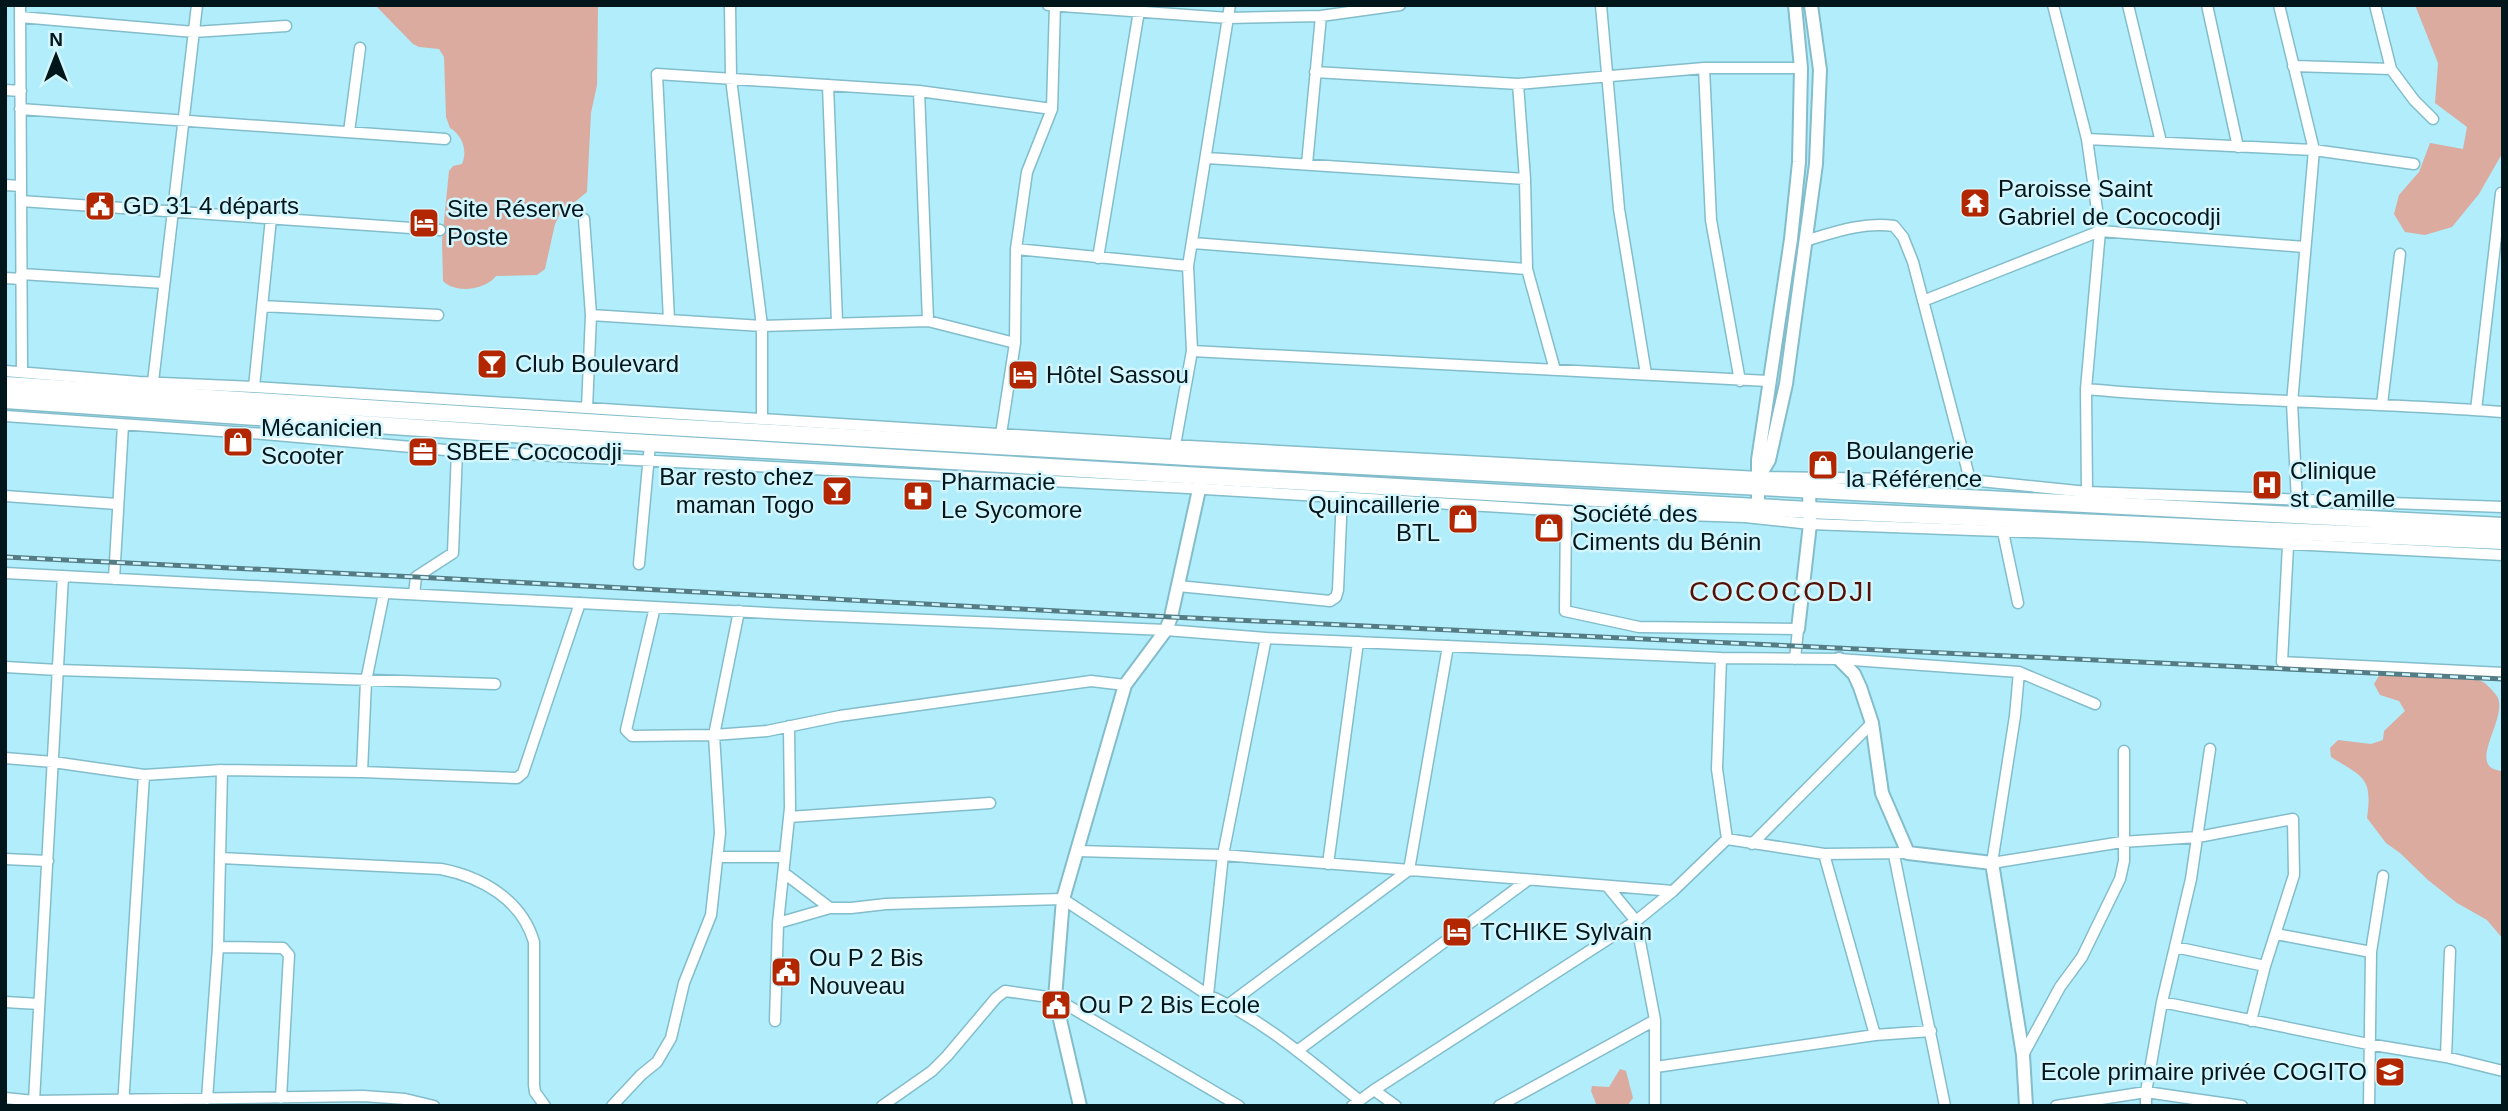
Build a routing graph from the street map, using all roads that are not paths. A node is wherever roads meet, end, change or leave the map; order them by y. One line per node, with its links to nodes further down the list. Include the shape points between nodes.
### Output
1 (20, 5): 18 (street)
2 (197, 5): 21 (street)
3 (730, 5): 29 (street)
4 (1048, 5): 15 (street)
5 (1230, 5): 19 (street)
6 (1400, 5): 17 (street)
7 (1601, 5): 28 (street)
8 (1795, 5): 25 (street)
9 (1811, 5): 58 (street, via 1820,70 1816,164)
10 (2053, 5): 41 (street)
11 (2128, 5): 42 (street)
12 (2207, 5): 43 (street)
13 (2279, 5): 23 (street)
14 (2375, 5): 26 (street)
15 (1055, 6): 16 (street); 36 (street)
16 (1140, 9): 19 (street); 63 (street)
17 (1321, 16): 19 (street); 27 (street)
18 (20, 17): 21 (street); 33 (street)
19 (1228, 18): 45 (street)
20 (286, 26): 21 (street)
21 (194, 32): 38 (street)
22 (360, 48): 39 (street)
23 (2293, 66): 26 (street); 44 (street)
24 (1704, 68): 25 (street); 28 (street); 83 (street, via 1711,220)
25 (1801, 68): 84 (street, via 1791,239)
26 (2391, 69): 37 (street)
27 (1315, 72): 30 (street); 46 (street)
28 (1607, 76): 30 (street); 82 (street, via 1619,209)
29 (731, 79): 31 (street); 73 (street, via 657,74); 76 (street)
30 (1518, 84): 48 (street)
31 (828, 85): 34 (street); 75 (street)
32 (5, 90): 33 (street)
33 (21, 91): 35 (street)
34 (919, 91): 36 (street); 74 (street)
35 (20, 108): 38 (street); 50 (street)
36 (1052, 109): 61 (street, via 1027,172)
37 (2433, 119)
38 (184, 120): 39 (street); 53 (street)
39 (349, 132): 40 (street)
40 (445, 139)
41 (2087, 139): 42 (street); 57 (street)
42 (2161, 142): 43 (street)
43 (2238, 147): 44 (street)
44 (2314, 150): 47 (street); 60 (street)
45 (1207, 158): 46 (street); 59 (street)
46 (1307, 164): 48 (street)
47 (2414, 164)
48 (1525, 178): 65 (street)
49 (5, 185): 50 (street)
50 (21, 186): 52 (street)
51 (2501, 193): 93 (street)
52 (21, 201): 53 (street); 66 (street)
53 (173, 211): 54 (street); 68 (street)
54 (271, 218): 56 (street); 70 (street)
55 (583, 219): 72 (street)
56 (440, 230)
57 (2100, 231): 60 (street); 69 (street); 88 (street)
58 (1805, 241): 69 (street, via 1858,225 1894,226 1903,237); 104 (street, via 1786,384 1769,460)
59 (1193, 243): 64 (street); 65 (street)
60 (2304, 247): 90 (street)
61 (1016, 249): 63 (street); 77 (street)
62 (2400, 254): 91 (street)
63 (1098, 258): 64 (street)
64 (1188, 267): 78 (street)
65 (1527, 269): 79 (street)
66 (21, 277): 67 (street); 68 (street); 81 (street)
67 (5, 278)
68 (164, 283): 85 (street)
69 (1923, 301): 102 (street)
70 (261, 306): 71 (street); 87 (street)
71 (438, 315)
72 (591, 315): 73 (street); 92 (street)
73 (669, 320): 76 (street)
74 (928, 321): 75 (street); 77 (street)
75 (837, 322): 76 (street)
76 (762, 326): 96 (street)
77 (1015, 343): 98 (street)
78 (1192, 351): 79 (street); 99 (street)
79 (1555, 370): 82 (street)
80 (5, 371): 81 (street)
81 (22, 372): 85 (street)
82 (1646, 374): 83 (street)
83 (1740, 381): 84 (street)
84 (1768, 381): 104 (street)
85 (153, 382): 87 (street)
86 (5, 385): 104 (highway, via 617,424)
87 (254, 387): 92 (street)
88 (2086, 389): 90 (street); 106 (street)
89 (5, 400): 101 (highway)
90 (2292, 403): 91 (street); 109 (street)
91 (2382, 404): 93 (street)
92 (587, 408): 96 (street)
93 (2476, 410): 94 (street)
94 (2503, 412)
95 (5, 416): 97 (street)
96 (762, 419): 98 (street)
97 (123, 425): 100 (street); 110 (street)
98 (1001, 434): 99 (street)
99 (1175, 445): 104 (street)
100 (457, 451): 101 (street); 126 (street, via 453,553 416,576)
101 (649, 452): 103 (highway); 120 (street)
102 (1970, 480): 104 (street); 106 (street)
103 (1200, 482): 108 (street); 113 (highway); 124 (street)
104 (1759, 483): 105 (highway); 113 (street)
105 (1809, 491): 114 (street); 115 (highway)
106 (2087, 492): 109 (street)
107 (5, 496): 110 (street)
108 (1342, 496): 112 (street); 124 (street, via 1338,590 1330,601)
109 (2297, 501): 111 (street)
110 (117, 505): 123 (street)
111 (2503, 507)
112 (1566, 511): 113 (street); 131 (street, via 1565,611 1639,627)
113 (1757, 512): 114 (highway)
114 (1810, 517): 116 (street); 117 (highway); 131 (street)
115 (2503, 526)
116 (2003, 532): 118 (street); 128 (street)
117 (2503, 541)
118 (2288, 545): 119 (street); 142 (street, via 2282,662)
119 (2503, 555)
120 (639, 564)
121 (5, 573): 122 (street)
122 (63, 576): 123 (street); 140 (street)
123 (114, 579): 125 (street)
124 (1178, 586): 132 (street)
125 (384, 593): 126 (street); 143 (street)
126 (414, 594): 127 (street)
127 (580, 603): 129 (street); 155 (street, via 522,776)
128 (2018, 603)
129 (655, 607): 130 (street); 149 (street, via 626,730 632,736)
130 (739, 611): 132 (street); 149 (street)
131 (1798, 629): 137 (street)
132 (1166, 631): 133 (street); 145 (street)
133 (1266, 638): 134 (street); 166 (street)
134 (1358, 642): 135 (street); 174 (street)
135 (1448, 646): 136 (street); 175 (street)
136 (1721, 658): 137 (street); 160 (street, via 1717,769)
137 (1796, 659): 138 (street)
138 (1839, 659): 141 (street); 147 (street, via 1854,674)
139 (5, 667): 140 (street)
140 (58, 670): 143 (street); 153 (street)
141 (2019, 672): 146 (street); 173 (street)
142 (2503, 673)
143 (366, 681): 144 (street); 155 (street)
144 (495, 684)
145 (1125, 685): 148 (street, via 1091,681); 163 (street)
146 (2095, 704)
147 (1872, 723): 162 (street); 164 (street, via 1882,793)
148 (789, 726): 149 (street); 158 (street)
149 (714, 735): 168 (street)
150 (2210, 749): 159 (street)
151 (2124, 751): 161 (street)
152 (5, 758): 153 (street)
153 (52, 762): 156 (street); 172 (street)
154 (222, 770): 155 (street); 156 (street); 170 (street)
155 (362, 772)
156 (144, 775): 214 (street)
157 (990, 803): 158 (street)
158 (789, 817): 169 (street)
159 (2198, 836): 161 (street); 185 (street, via 2293,819 2294,875); 187 (street)
160 (1727, 839): 162 (street); 180 (street)
161 (2122, 842): 173 (street); 204 (street, via 2120,879 2110,902)
162 (1752, 844): 165 (street)
163 (1077, 851): 166 (street); 181 (street)
164 (1908, 853): 167 (street); 173 (street)
165 (1824, 854): 167 (street); 201 (street)
166 (1223, 855): 174 (street); 191 (street)
167 (1894, 855): 200 (street)
168 (719, 857): 169 (street); 218 (street, via 711,915 684,983 671,1038 657,1062)
169 (785, 857): 176 (street)
170 (221, 858): 186 (street); 217 (street, via 441,869 474,877 494,888 530,926 534,942 534,1085)
171 (5, 859): 172 (street)
172 (48, 861): 195 (street)
173 (1992, 863): 204 (street)
174 (1328, 864): 175 (street)
175 (1409, 870): 178 (street); 196 (street)
176 (784, 873): 182 (street); 184 (street)
177 (2383, 876): 189 (street)
178 (1528, 880): 179 (street); 203 (street)
179 (1608, 887): 180 (street); 183 (street)
180 (1673, 891): 183 (street)
181 (1063, 899): 182 (street); 191 (street); 192 (street)
182 (830, 908): 184 (street)
183 (1636, 920): 197 (street); 208 (street)
184 (778, 923): 198 (street)
185 (2276, 934): 189 (street); 190 (street)
186 (218, 947): 211 (street, via 283,948 289,955); 212 (street)
187 (2175, 947): 190 (street); 194 (street)
188 (2450, 951): 205 (street)
189 (2371, 952): 202 (street)
190 (2265, 966): 199 (street)
191 (1208, 995): 196 (street)
192 (1055, 998): 219 (street, via 1005,991 932,1071); 220 (street); 221 (street)
193 (5, 1002): 195 (street)
194 (2162, 1002): 199 (street); 209 (street)
195 (39, 1004): 213 (street)
196 (1228, 1004): 203 (street)
197 (1655, 1020): 206 (street); 223 (street)
198 (775, 1021)
199 (2251, 1021): 202 (street)
200 (1931, 1031): 201 (street); 225 (street)
201 (1875, 1035): 206 (street)
202 (2368, 1044): 205 (street); 230 (street)
203 (1297, 1051): 215 (street)
204 (2023, 1055): 226 (street)
205 (2446, 1057): 207 (street)
206 (1656, 1067): 224 (street)
207 (2503, 1071)
208 (1374, 1090): 215 (street); 222 (street)
209 (2146, 1092): 227 (street); 228 (street); 229 (street)
210 (5, 1098): 213 (street)
211 (281, 1098): 212 (street); 216 (street, via 363,1096)
212 (207, 1099): 214 (street)
213 (34, 1101): 214 (street)
214 (123, 1102)
215 (1356, 1103)
216 (434, 1106)
217 (545, 1106)
218 (612, 1106)
219 (882, 1106)
220 (1080, 1106)
221 (1240, 1106)
222 (1396, 1106)
223 (1499, 1106)
224 (1655, 1106)
225 (1945, 1106)
226 (2026, 1106)
227 (2056, 1106)
228 (2146, 1106)
229 (2242, 1106)
230 (2369, 1106)

